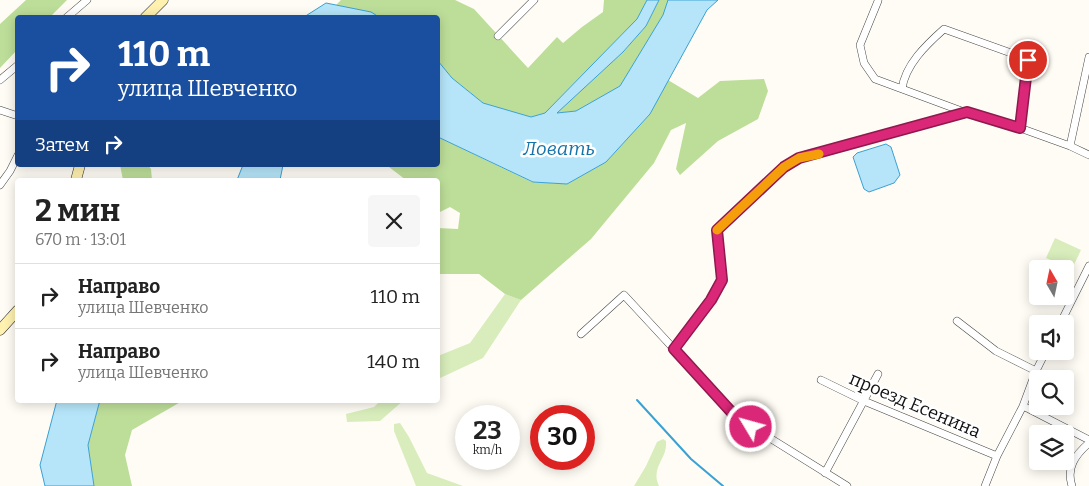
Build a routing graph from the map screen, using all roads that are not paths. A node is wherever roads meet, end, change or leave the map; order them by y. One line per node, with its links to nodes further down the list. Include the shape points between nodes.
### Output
1 (87, 0): 5 (street)
2 (163, 0): 6 (street)
3 (534, 0): 7 (street)
4 (878, 1): 11 (street, via 860,45 864,63 874,79)
5 (70, 15)
6 (148, 15)
7 (498, 36)
8 (1089, 57): 16 (street)
9 (15, 68): 10 (street)
10 (0, 80)
11 (902, 89): 13 (street); 15 (street, via 909,68 944,29 1028,60)
12 (0, 110): 14 (street)
13 (967, 112): 15 (street); 26 (street, via 799,158 784,167 717,230 722,280)
14 (15, 115)
15 (1020, 128): 16 (street)
16 (1070, 146): 17 (street)
17 (1089, 155)
18 (15, 161): 19 (street)
19 (0, 185)
20 (1089, 266): 22 (street)
21 (15, 313): 24 (street)
22 (1064, 315)
23 (956, 321): 27 (street, via 996,351)
24 (0, 330)
25 (581, 334): 26 (street, via 624,296)
26 (674, 349): 35 (street, via 736,417)
27 (1034, 370)
28 (878, 374): 31 (street)
29 (821, 380): 31 (street, проезд Есенина)
30 (1029, 391): 32 (street)
31 (864, 401): 34 (street, проезд Есенина); 35 (street)
32 (1024, 406): 33 (street); 34 (street)
33 (1089, 442): 38 (street, via 1072,464 1069,477)
34 (997, 456): 37 (street)
35 (825, 473): 36 (street)
36 (847, 486)
37 (985, 486)
38 (1072, 486)

